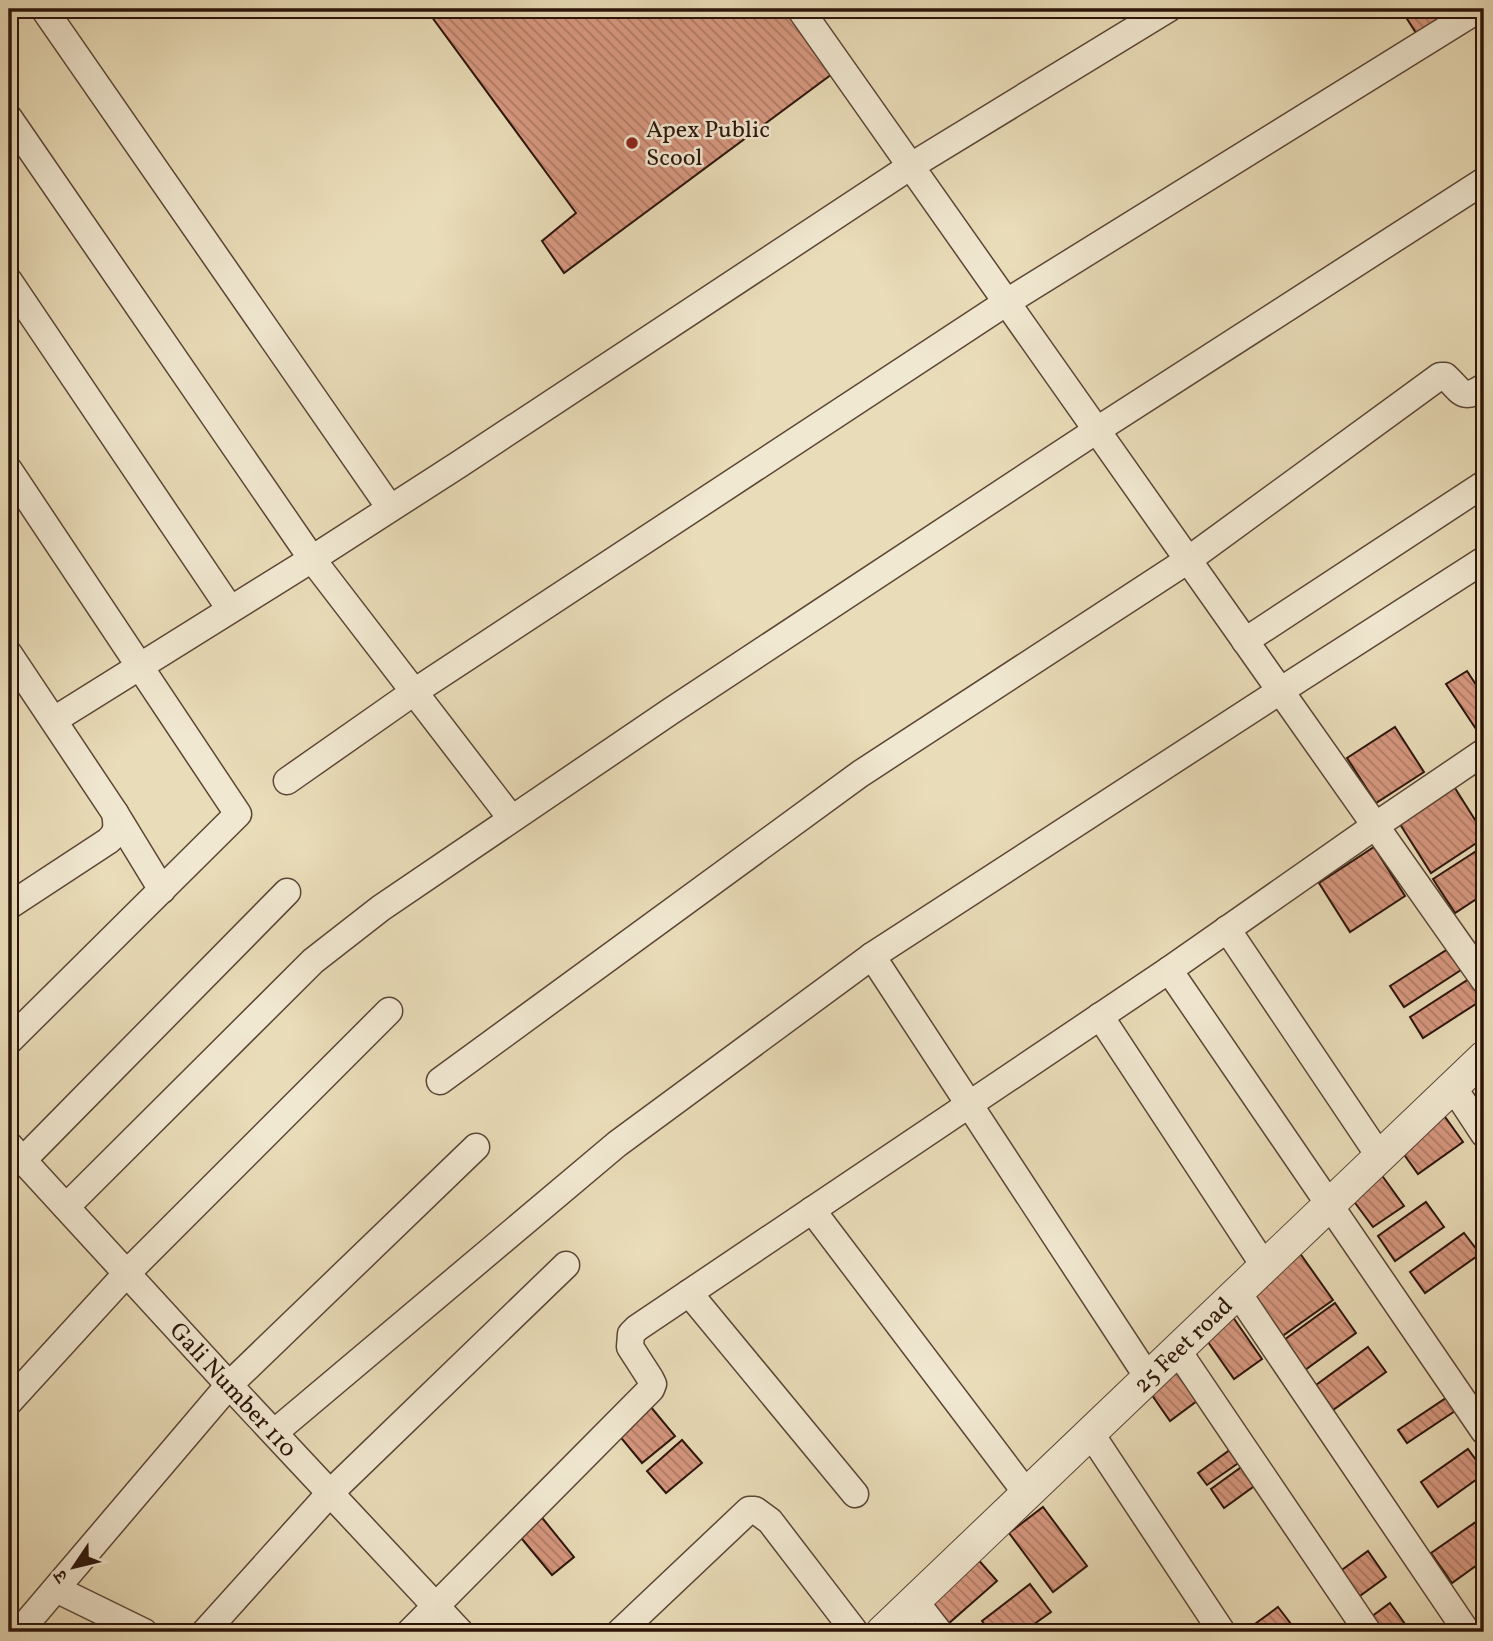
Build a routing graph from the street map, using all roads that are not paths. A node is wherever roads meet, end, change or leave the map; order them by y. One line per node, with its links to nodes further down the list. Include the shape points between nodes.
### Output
1 (44, 9): 14 (street)
2 (1168, 9): 6 (street)
3 (1482, 10): 9 (street)
4 (809, 12): 6 (street)
5 (9, 118): 15 (street)
6 (911, 166): 9 (street); 14 (street)
7 (1484, 181): 11 (street)
8 (9, 281): 18 (street)
9 (1007, 302): 11 (street); 23 (street)
10 (1484, 387): 16 (street, via 1464,395 1440,376)
11 (1097, 430): 16 (street); 28 (street)
12 (9, 470): 21 (street)
13 (1484, 484): 19 (street)
14 (390, 508): 15 (street)
15 (312, 559): 18 (street); 23 (street)
16 (1188, 559): 19 (street); 41 (street, via 860,774)
17 (1484, 560): 22 (street)
18 (230, 609): 21 (street)
19 (1245, 640): 22 (street)
20 (9, 654): 24 (street)
21 (139, 666): 24 (street); 30 (street, via 238,814)
22 (1280, 691): 29 (street); 34 (street)
23 (414, 692): 26 (street); 28 (street)
24 (54, 720): 27 (street)
25 (1484, 752): 29 (street)
26 (287, 781)
27 (115, 813): 30 (street); 32 (street, via 114,836)
28 (511, 818): 49 (street, via 313,961)
29 (1375, 826): 33 (street); 36 (street)
30 (162, 890): 39 (street)
31 (287, 892): 46 (street)
32 (9, 906)
33 (1227, 929): 35 (street); 47 (street)
34 (872, 956): 43 (street); 61 (street, via 617,1144)
35 (1169, 970): 38 (street); 48 (street)
36 (1484, 981)
37 (389, 1011): 53 (street)
38 (1100, 1016): 43 (street); 52 (street)
39 (9, 1041)
40 (1484, 1057): 42 (street, 25 Feet road)
41 (440, 1081)
42 (1453, 1087): 44 (street); 47 (street, 25 Feet road)
43 (969, 1104): 50 (street); 57 (street)
44 (1484, 1134)
45 (476, 1147): 58 (street)
46 (16, 1153): 49 (street, Gali Number 110)
47 (1380, 1157): 48 (street, 25 Feet road)
48 (1329, 1206): 52 (street, 25 Feet road); 60 (street)
49 (65, 1207): 53 (street, Gali Number 110)
50 (812, 1210): 54 (street); 65 (street)
51 (566, 1265): 63 (street)
52 (1265, 1267): 55 (street, 25 Feet road)
53 (127, 1273): 58 (street, Gali Number 110); 59 (street)
54 (689, 1293): 64 (street); 68 (street, via 631,1334 630,1347 650,1378 651,1389)
55 (1238, 1293): 56 (street, 25 Feet road); 80 (street)
56 (1178, 1351): 57 (street, 25 Feet road); 79 (street)
57 (1149, 1379): 62 (street, 25 Feet road)
58 (229, 1385): 61 (street, Gali Number 110); 66 (street)
59 (9, 1402)
60 (1484, 1431)
61 (275, 1432): 63 (street, Gali Number 110)
62 (1091, 1434): 65 (street, 25 Feet road); 78 (street)
63 (331, 1492): 68 (street, Gali Number 110); 71 (street)
64 (855, 1494)
65 (1027, 1494): 67 (street, 25 Feet road)
66 (56, 1589): 69 (street); 70 (street)
67 (915, 1601): 76 (street, 25 Feet road); 77 (street)
68 (436, 1606): 72 (street); 73 (street, Gali Number 110)
69 (19, 1632)
70 (144, 1632)
71 (205, 1632)
72 (410, 1632)
73 (460, 1632)
74 (620, 1632): 75 (street, via 749,1510 770,1521)
75 (855, 1632)
76 (882, 1632)
77 (939, 1632)
78 (1222, 1632)
79 (1368, 1632)
80 (1467, 1632)

